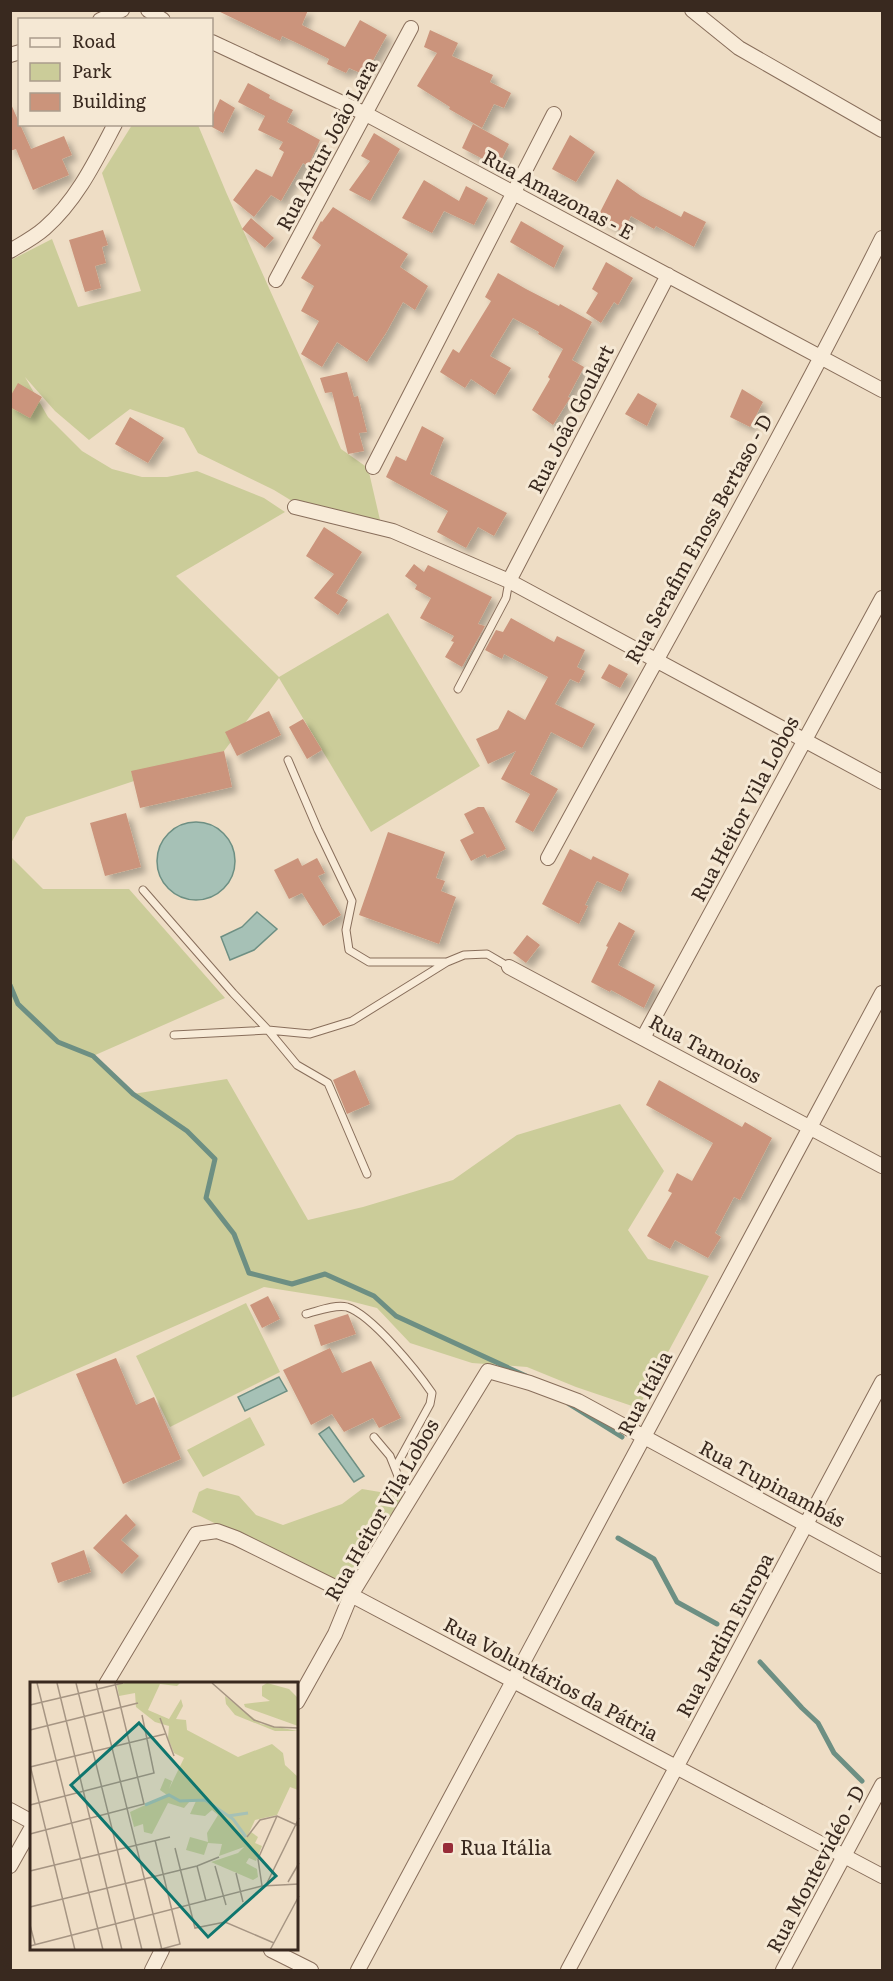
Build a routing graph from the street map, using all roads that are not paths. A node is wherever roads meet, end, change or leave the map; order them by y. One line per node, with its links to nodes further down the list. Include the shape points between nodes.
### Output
1 (122, 10): 3 (street)
2 (692, 10): 9 (street, via 739,48)
3 (104, 18)
4 (411, 28): 6 (street, Rua Artur João Lara)
5 (213, 42): 6 (street, Rua Amazonas - E)
6 (366, 114): 10 (street, Rua Amazonas - E); 14 (street, Rua Artur João Lara)
7 (554, 114): 10 (street)
8 (115, 126): 12 (street, via 64,208 45,228)
9 (882, 130)
10 (513, 193): 13 (street, Rua Amazonas - E); 17 (street)
11 (882, 238): 15 (street, Rua Serafim Enoss Bertaso - D)
12 (10, 251)
13 (668, 275): 15 (street, Rua Amazonas - E); 19 (street, Rua João Goulart)
14 (276, 280)
15 (822, 357): 16 (street, Rua Amazonas - E); 21 (street, Rua Serafim Enoss Bertaso - D)
16 (882, 390)
17 (373, 467)
18 (295, 507): 19 (street, via 393,531)
19 (509, 581): 21 (street); 22 (lane, via 506,598)
20 (882, 598): 23 (street, Rua Heitor Vila Lobos)
21 (655, 659): 23 (street); 26 (street, Rua Serafim Enoss Bertaso - D)
22 (458, 689)
23 (804, 740): 25 (street); 33 (street, Rua Heitor Vila Lobos)
24 (288, 760): 28 (lane, via 352,902 346,930 349,950 369,962)
25 (882, 782)
26 (548, 858)
27 (143, 890): 31 (lane)
28 (447, 962): 29 (lane, via 464,955 487,954); 31 (lane, via 352,1021 310,1034)
29 (509, 967): 33 (street, Rua Tamoios)
30 (882, 993): 34 (street, Rua Itália)
31 (268, 1030): 32 (lane); 36 (lane, via 297,1065 328,1083)
32 (174, 1035)
33 (643, 1038): 34 (street, Rua Tamoios)
34 (810, 1128): 35 (street, Rua Tamoios); 41 (street, Rua Itália)
35 (882, 1166)
36 (367, 1174)
37 (306, 1314): 42 (lane, via 349,1308 378,1328 432,1393 430,1404)
38 (488, 1371): 41 (street, Rua Tupinambás, via 578,1401); 43 (street, Rua Heitor Vila Lobos)
39 (882, 1382): 44 (street, Rua Jardim Europa)
40 (374, 1437): 42 (lane)
41 (644, 1437): 44 (street, Rua Tupinambás); 47 (street, Rua Itália)
42 (395, 1468): 43 (lane, via 400,1481)
43 (413, 1494): 46 (street, Rua Heitor Vila Lobos)
44 (806, 1525): 45 (street, Rua Tupinambás); 50 (street, Rua Jardim Europa)
45 (882, 1566)
46 (351, 1595): 47 (street, Rua Voluntários da Pátria); 48 (street, Rua Voluntários da Pátria, via 236,1538 217,1531 196,1534); 49 (street, Rua Heitor Vila Lobos, via 335,1634)
47 (513, 1681): 50 (street, Rua Voluntários da Pátria); 62 (street, Rua Itália)
48 (107, 1682)
49 (298, 1700)
50 (677, 1767): 55 (street, Rua Voluntários da Pátria); 63 (street, Rua Jardim Europa)
51 (882, 1785): 55 (street, Rua Montevidéo - D)
52 (10, 1810): 53 (street)
53 (30, 1821)
54 (30, 1831): 56 (street)
55 (845, 1856): 57 (street, Rua Voluntários da Pátria); 64 (street, Rua Montevidéo - D)
56 (10, 1866)
57 (882, 1876)
58 (162, 1951): 60 (street)
59 (273, 1951): 61 (street)
60 (152, 1971)
61 (310, 1971)
62 (358, 1971)
63 (568, 1971)
64 (783, 1971)

